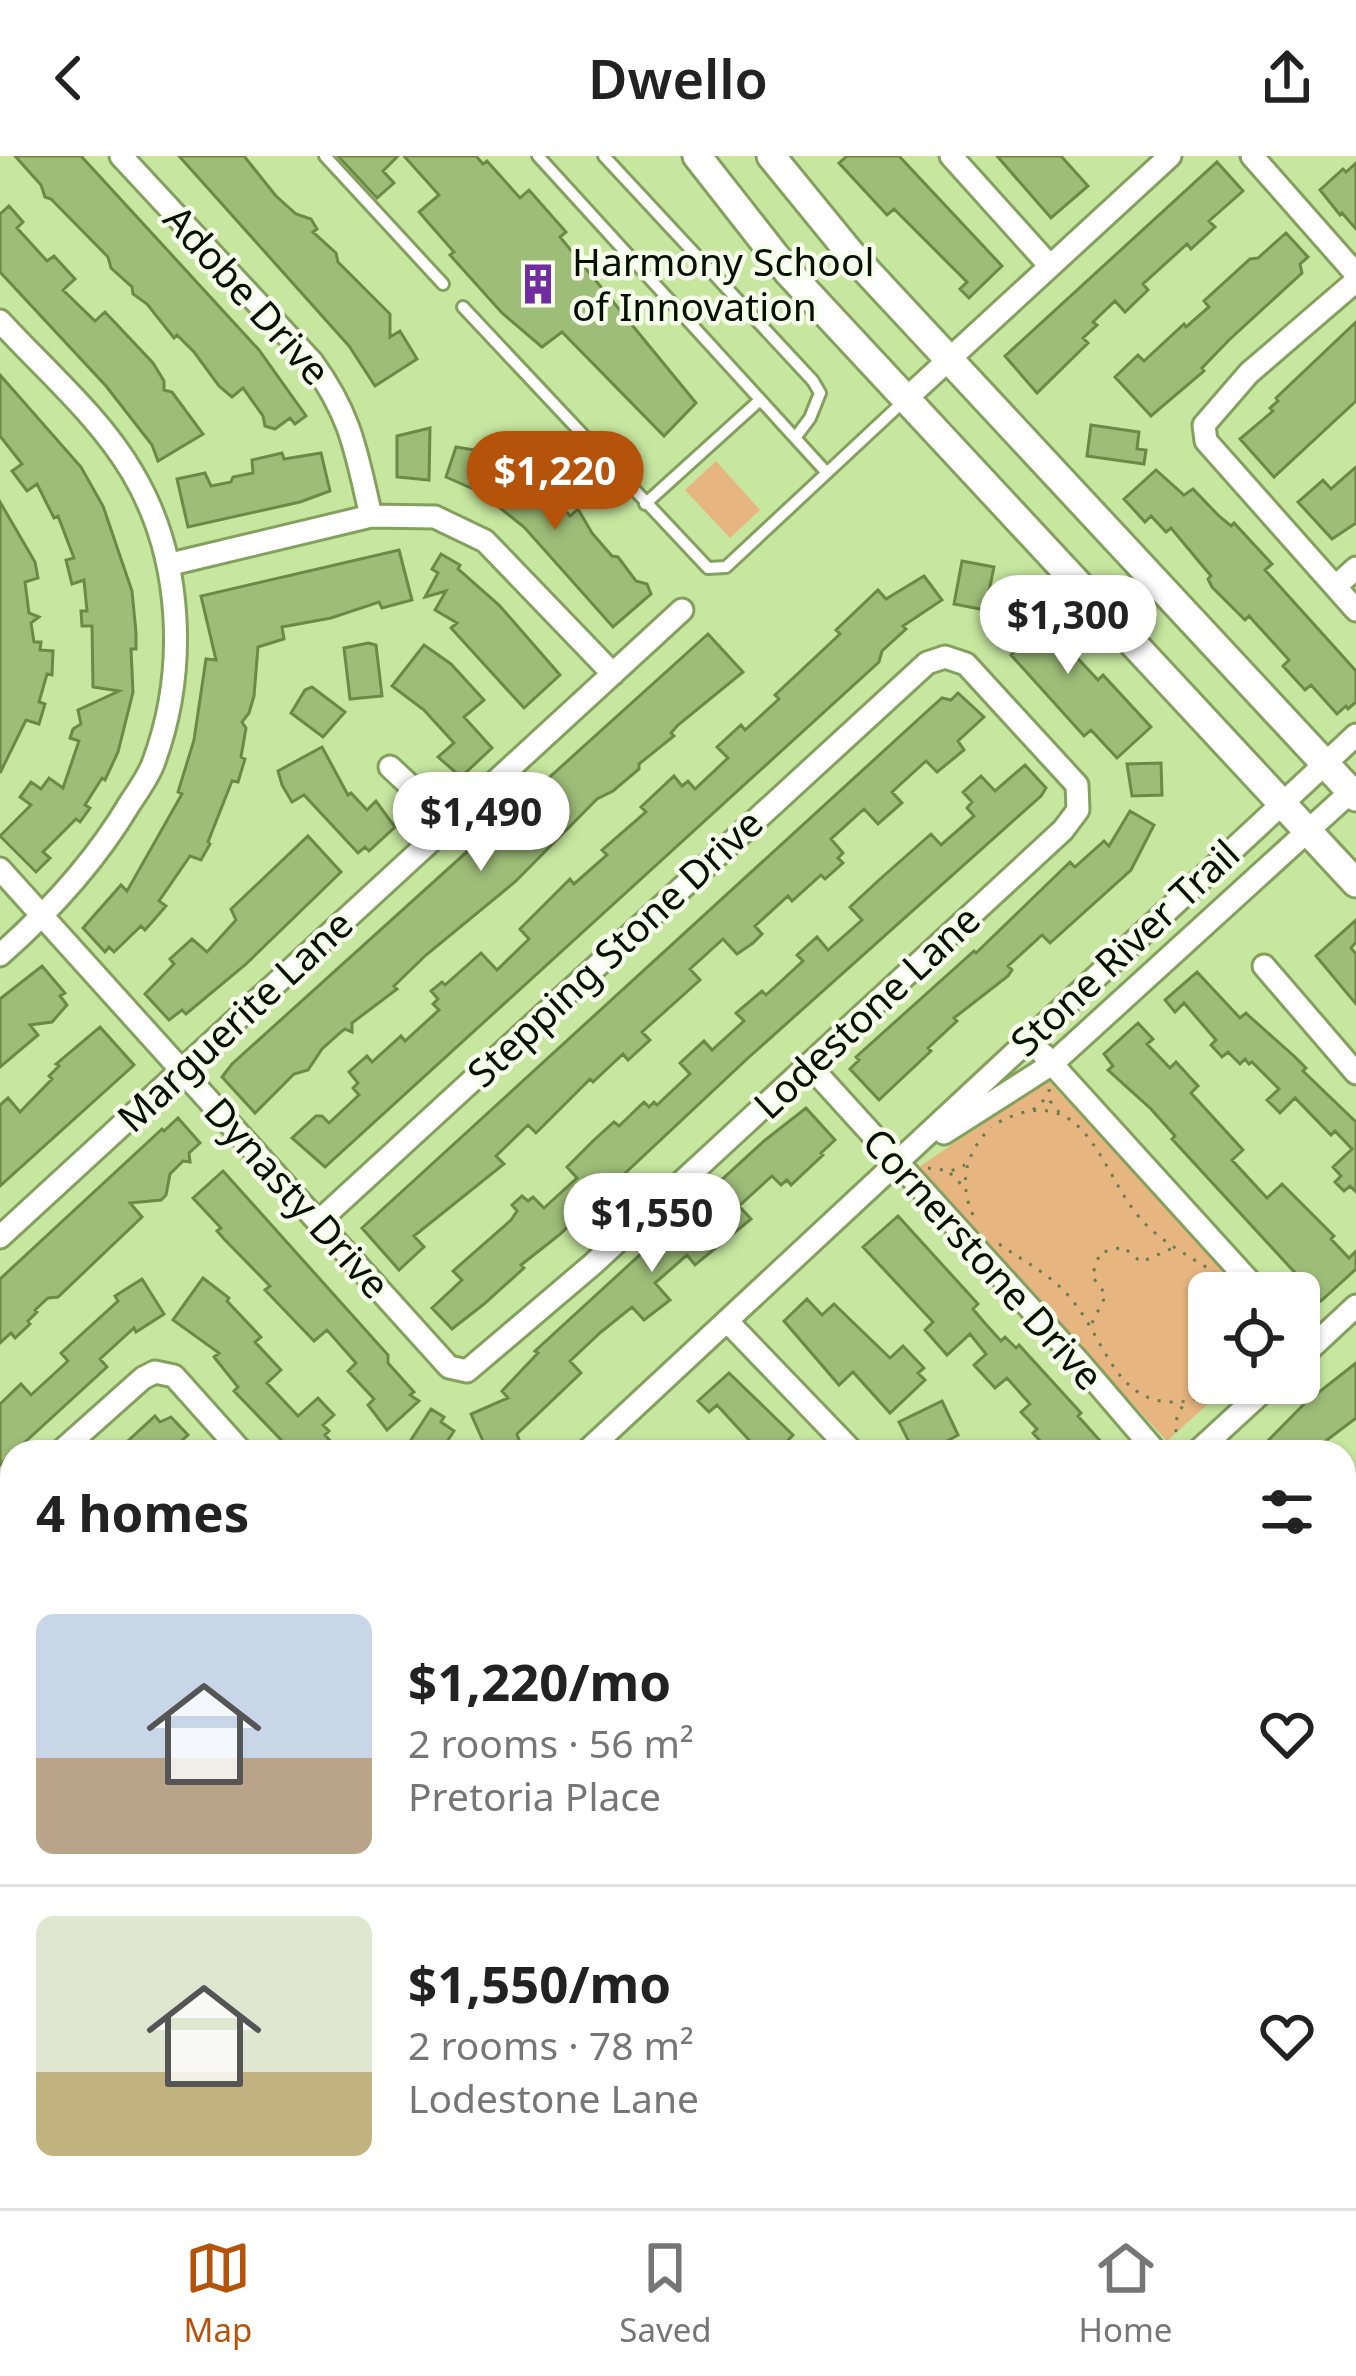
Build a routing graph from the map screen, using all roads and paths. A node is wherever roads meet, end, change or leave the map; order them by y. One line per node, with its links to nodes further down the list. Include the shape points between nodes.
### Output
1 (121, 156): 21 (street, Adobe Drive, via 339,399)
2 (325, 156): 12 (lane)
3 (538, 156): 17 (lane)
4 (604, 156): 18 (lane, via 813,381 817,404)
5 (697, 156): 16 (main road, via 788,272)
6 (771, 156): 15 (main road)
7 (951, 156): 10 (street)
8 (1170, 156): 10 (street)
9 (1252, 156): 11 (street)
10 (1050, 266): 15 (street)
11 (1356, 278): 24 (street, via 1204,425 1206,441)
12 (443, 284)
13 (463, 307): 20 (lane)
14 (0, 321): 22 (street, via 131,470)
15 (950, 358): 16 (street); 29 (main road)
16 (907, 398): 19 (lane); 32 (main road)
17 (760, 400): 18 (lane); 20 (lane)
18 (795, 438): 19 (lane)
19 (827, 472): 20 (lane, via 716,569 702,566)
20 (645, 504)
21 (371, 516): 22 (street); 27 (street, via 435,517 485,541)
22 (171, 564): 38 (street, via 175,640 153,765 93,860)
23 (1356, 568): 24 (street)
24 (1336, 586): 26 (street)
25 (682, 610): 27 (street, Marguerite Lane)
26 (1356, 610)
27 (613, 674): 33 (street, Marguerite Lane)
28 (1356, 735): 29 (street, Stone River Trail)
29 (1325, 764): 31 (main road); 32 (street, Stone River Trail)
30 (390, 766): 33 (street)
31 (1354, 792): 35 (street, Stone River Trail)
32 (1280, 802): 35 (main road); 41 (street, Stone River Trail)
33 (450, 824): 44 (street, Marguerite Lane)
34 (1064, 830): 43 (street, Lodestone Lane); 51 (street, Stepping Stone Drive, via 1078,810 1076,785 966,664 927,662)
35 (1308, 832): 37 (main road); 42 (street, Stone River Trail)
36 (0, 868): 38 (street, Dynasty Drive)
37 (1356, 883)
38 (44, 917): 39 (street); 44 (street, Dynasty Drive)
39 (0, 956)
40 (1264, 966): 45 (street)
41 (1029, 1039): 42 (street); 48 (street, Stone River Trail)
42 (1052, 1064): 48 (street, Stone River Trail); 57 (street)
43 (810, 1066): 48 (street, Cornerstone Drive); 62 (street, Lodestone Lane, via 507,1340 467,1371)
44 (182, 1070): 51 (street, Dynasty Drive); 53 (street, Marguerite Lane)
45 (1356, 1073)
46 (1030, 1112): 47 (path); 47 (path, via 1048,1094); 49 (path, via 993,1125)
47 (1058, 1112): 55 (path, via 1082,1127 1116,1188)
48 (896, 1163): 59 (street, Stone River Trail); 71 (street, Cornerstone Drive)
49 (967, 1164): 50 (path); 50 (path, via 943,1171)
50 (964, 1187): 52 (path)
51 (318, 1222): 62 (street, Dynasty Drive)
52 (982, 1231)
53 (0, 1237)
54 (995, 1241): 60 (path, via 1052,1278)
55 (1174, 1247): 56 (path); 60 (path, via 1141,1262 1123,1247 1100,1253 1092,1276 1106,1295)
56 (1214, 1272)
57 (1241, 1272)
58 (1356, 1306): 61 (street)
59 (728, 1322): 69 (street, Stone River Trail); 70 (street)
60 (1090, 1325): 63 (path, via 1126,1385)
61 (1320, 1335)
62 (449, 1366)
63 (1164, 1402): 64 (path); 66 (path)
64 (1186, 1402): 66 (path)
65 (1249, 1404): 73 (street)
66 (1176, 1424): 72 (path)
67 (73, 1440): 68 (street, via 155,1372 174,1376)
68 (231, 1440)
69 (599, 1440)
70 (841, 1440)
71 (1146, 1440)
72 (1175, 1440)
73 (1210, 1440)

